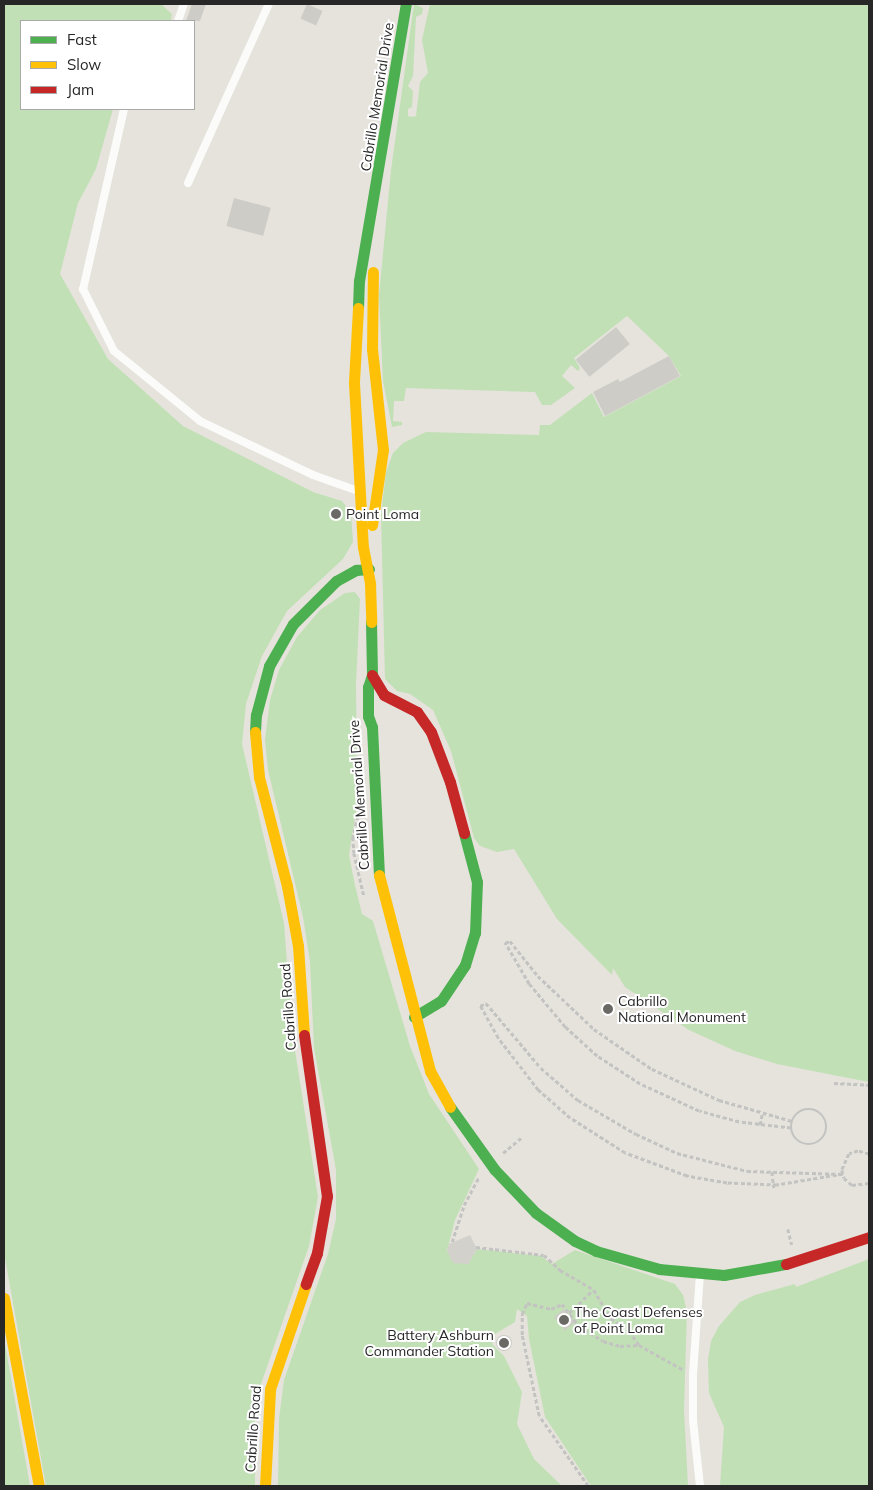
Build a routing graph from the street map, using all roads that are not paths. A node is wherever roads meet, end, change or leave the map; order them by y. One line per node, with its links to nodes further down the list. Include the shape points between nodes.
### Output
1 (184, 4): 4 (lane)
2 (269, 4): 6 (lane)
3 (406, 4): 7 (street, Cabrillo Memorial Drive)
4 (178, 20)
5 (124, 110): 8 (lane, via 84,289 114,351 200,421 313,474)
6 (188, 184)
7 (376, 195): 8 (street, Cabrillo Memorial Drive, via 358,281 355,319 354,383); 9 (street, Cabrillo Memorial Drive, via 371,320 383,450)
8 (360, 492): 9 (street, Cabrillo Memorial Drive, via 363,547)
9 (369, 569): 10 (street, Cabrillo Memorial Drive); 18 (street, Cabrillo Road, via 356,570 336,582 293,624 269,666 256,715 254,743 258,777 287,886 298,946 305,1044 328,1196 317,1253 270,1389)
10 (372, 675): 11 (street, via 384,695); 12 (street, Cabrillo Memorial Drive, via 368,687 368,716)
11 (405, 706): 12 (street, via 384,713); 13 (street, via 424,720 440,753 472,858 478,899 471,948 457,980 441,1001)
12 (372, 727): 13 (street, Cabrillo Memorial Drive, via 379,878)
13 (414, 1017): 15 (street, Cabrillo Memorial Drive, via 430,1071 460,1124 495,1170 536,1213 575,1241 596,1251 659,1269)
14 (869, 1237): 15 (street, Cabrillo Memorial Drive, via 796,1262 724,1275)
15 (700, 1274): 19 (lane, via 693,1420)
16 (4, 1298): 17 (street)
17 (39, 1486)
18 (265, 1486)
19 (700, 1486)

